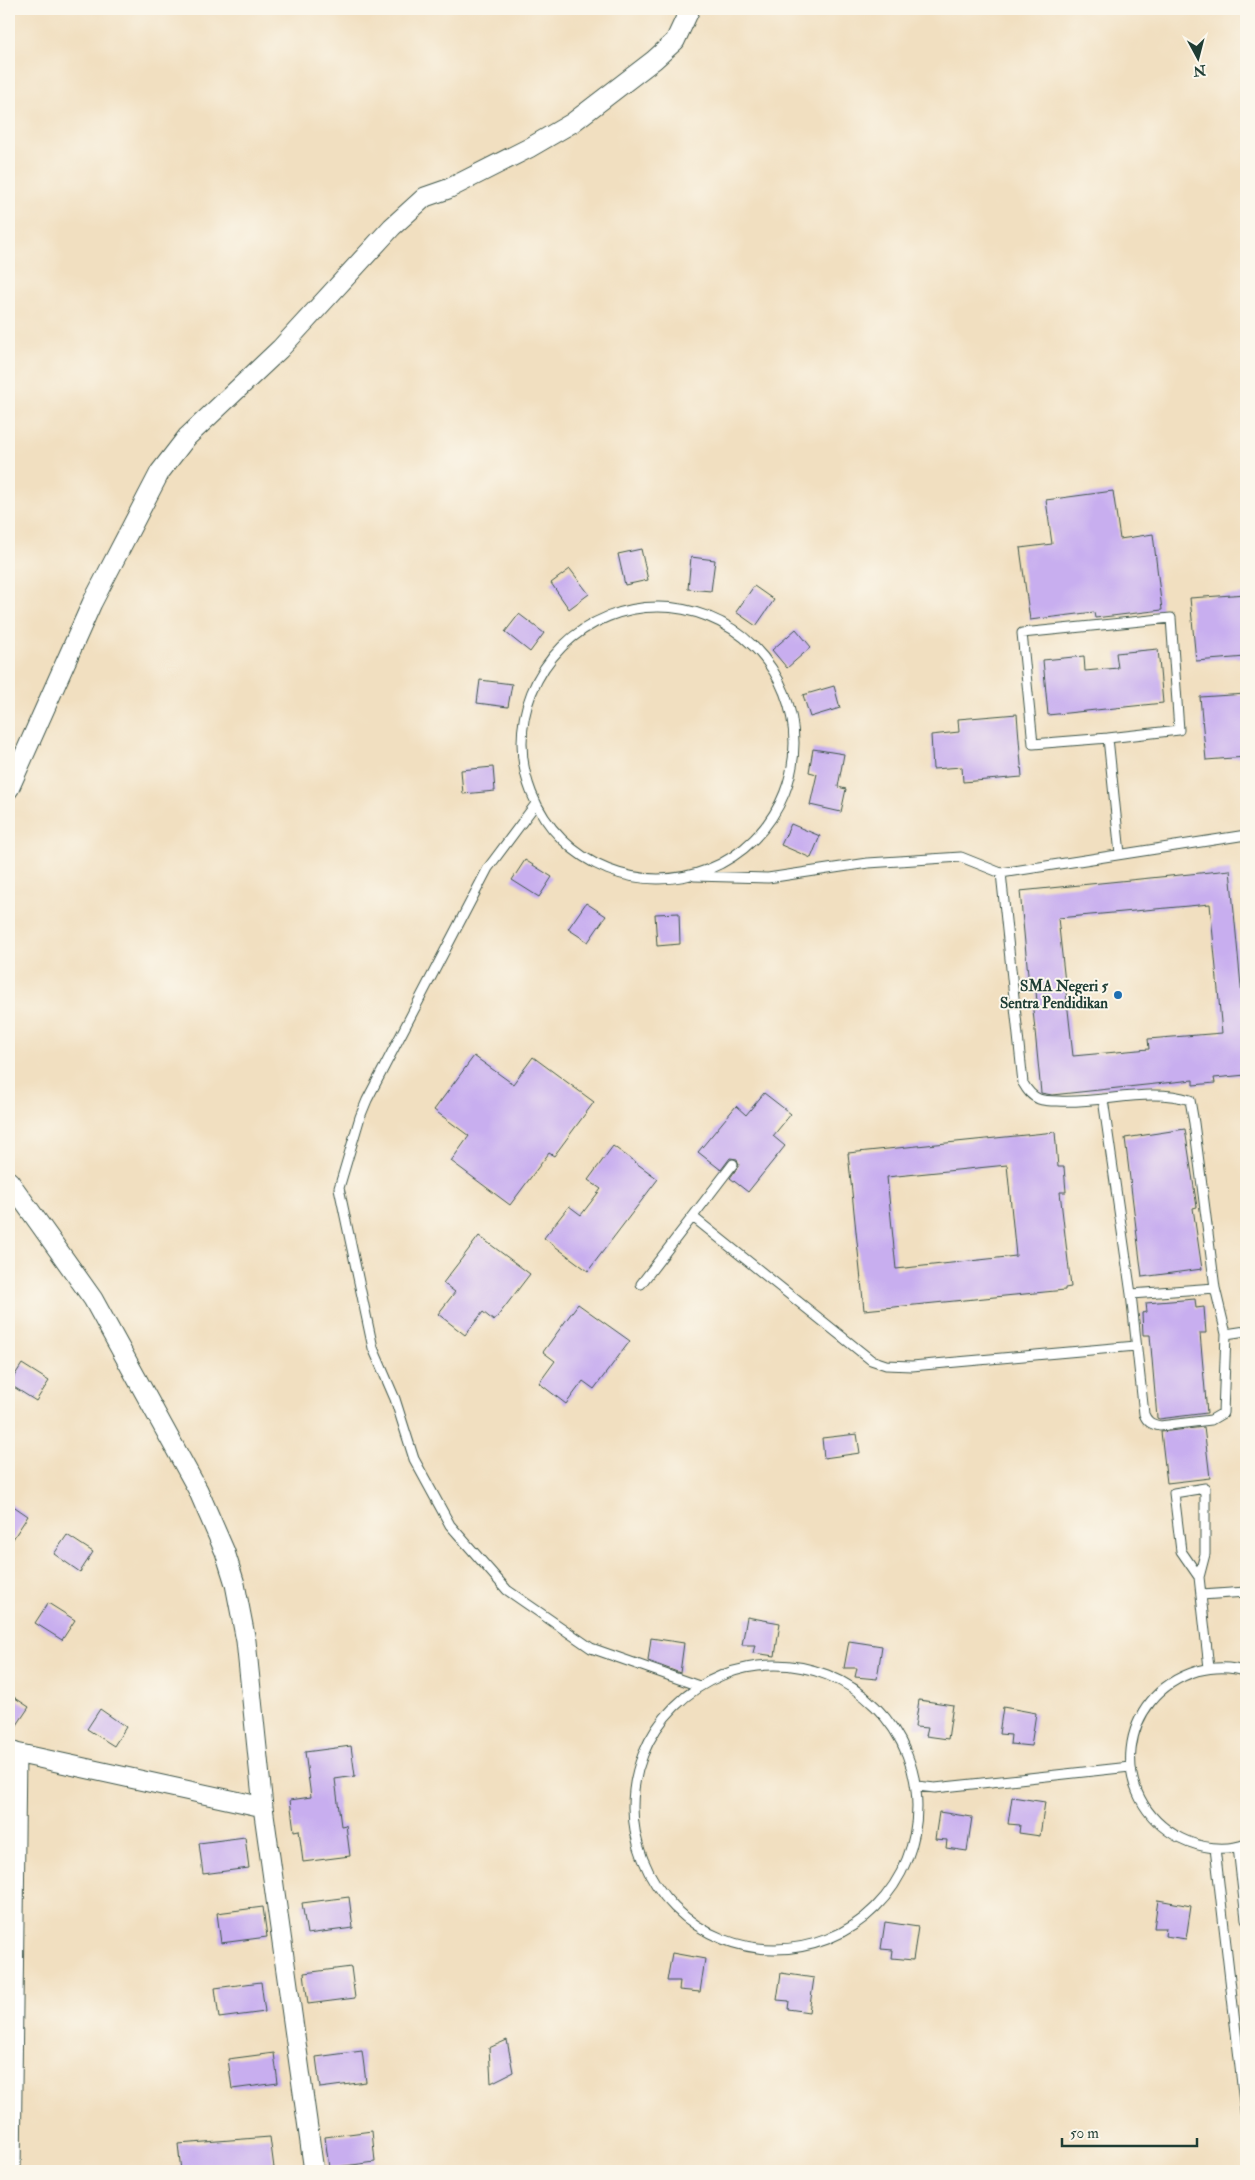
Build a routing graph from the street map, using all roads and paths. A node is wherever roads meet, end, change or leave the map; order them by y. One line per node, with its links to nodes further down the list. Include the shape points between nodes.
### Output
1 (690, 9): 3 (street, via 674,41 572,122 529,148 448,189 425,197 392,227 280,349 188,437 160,472 92,603)
2 (1108, 738): 2 (lane, via 1033,744 1022,632 1171,618 1179,730); 6 (lane)
3 (9, 789)
4 (535, 805): 8 (lane, via 562,842 601,868 646,880); 8 (lane, via 522,762 523,718 538,676 566,641 603,617 647,606 691,610 732,627 766,656 788,695 796,740 791,776 768,826 734,858); 24 (lane, via 488,868 367,1100 339,1188 373,1348 395,1399 414,1459 450,1525 507,1590 591,1648)
5 (1246, 835): 6 (lane)
6 (1120, 854): 7 (lane)
7 (1001, 873): 8 (lane, via 960,857 868,863 768,878); 9 (lane, via 1023,1083 1028,1093 1040,1100)
8 (692, 876)
9 (1103, 1099): 14 (lane, via 1174,1095 1190,1100); 15 (lane)
10 (734, 1164): 12 (lane)
11 (9, 1181): 28 (street, via 93,1299 198,1490 225,1552 246,1641)
12 (693, 1217): 13 (lane); 18 (lane, via 871,1360 886,1365 912,1366)
13 (641, 1284)
14 (1215, 1288): 15 (lane); 17 (lane)
15 (1130, 1294): 18 (lane)
16 (1246, 1331): 17 (lane)
17 (1226, 1334): 18 (lane, via 1222,1413 1211,1420 1160,1426 1146,1420)
18 (1136, 1346)
19 (1199, 1577): 19 (lane, via 1181,1551 1174,1493 1205,1488 1205,1554); 21 (lane)
20 (1246, 1592): 21 (lane)
21 (1201, 1595): 22 (lane)
22 (1209, 1668): 23 (lane); 26 (lane, via 1183,1676 1159,1691 1142,1713 1132,1739)
23 (1246, 1672)
24 (699, 1686): 27 (lane, via 750,1666 796,1665 839,1679 876,1705 903,1742); 27 (lane, via 670,1709 644,1747 632,1791 634,1836 650,1879 672,1907 701,1929 734,1944 769,1949 805,1946 839,1934 869,1915 893,1888 910,1856 918,1822)
25 (12, 1751): 28 (street); 34 (street)
26 (1130, 1767): 27 (lane, via 935,1788); 30 (lane, via 1136,1792 1155,1820 1167,1831 1190,1843)
27 (917, 1786)
28 (263, 1807): 35 (street)
29 (1242, 1846): 30 (lane); 31 (lane)
30 (1215, 1848): 32 (lane)
31 (1246, 1919)
32 (1242, 2048): 33 (lane)
33 (1246, 2120)
34 (11, 2171)
35 (314, 2171)

